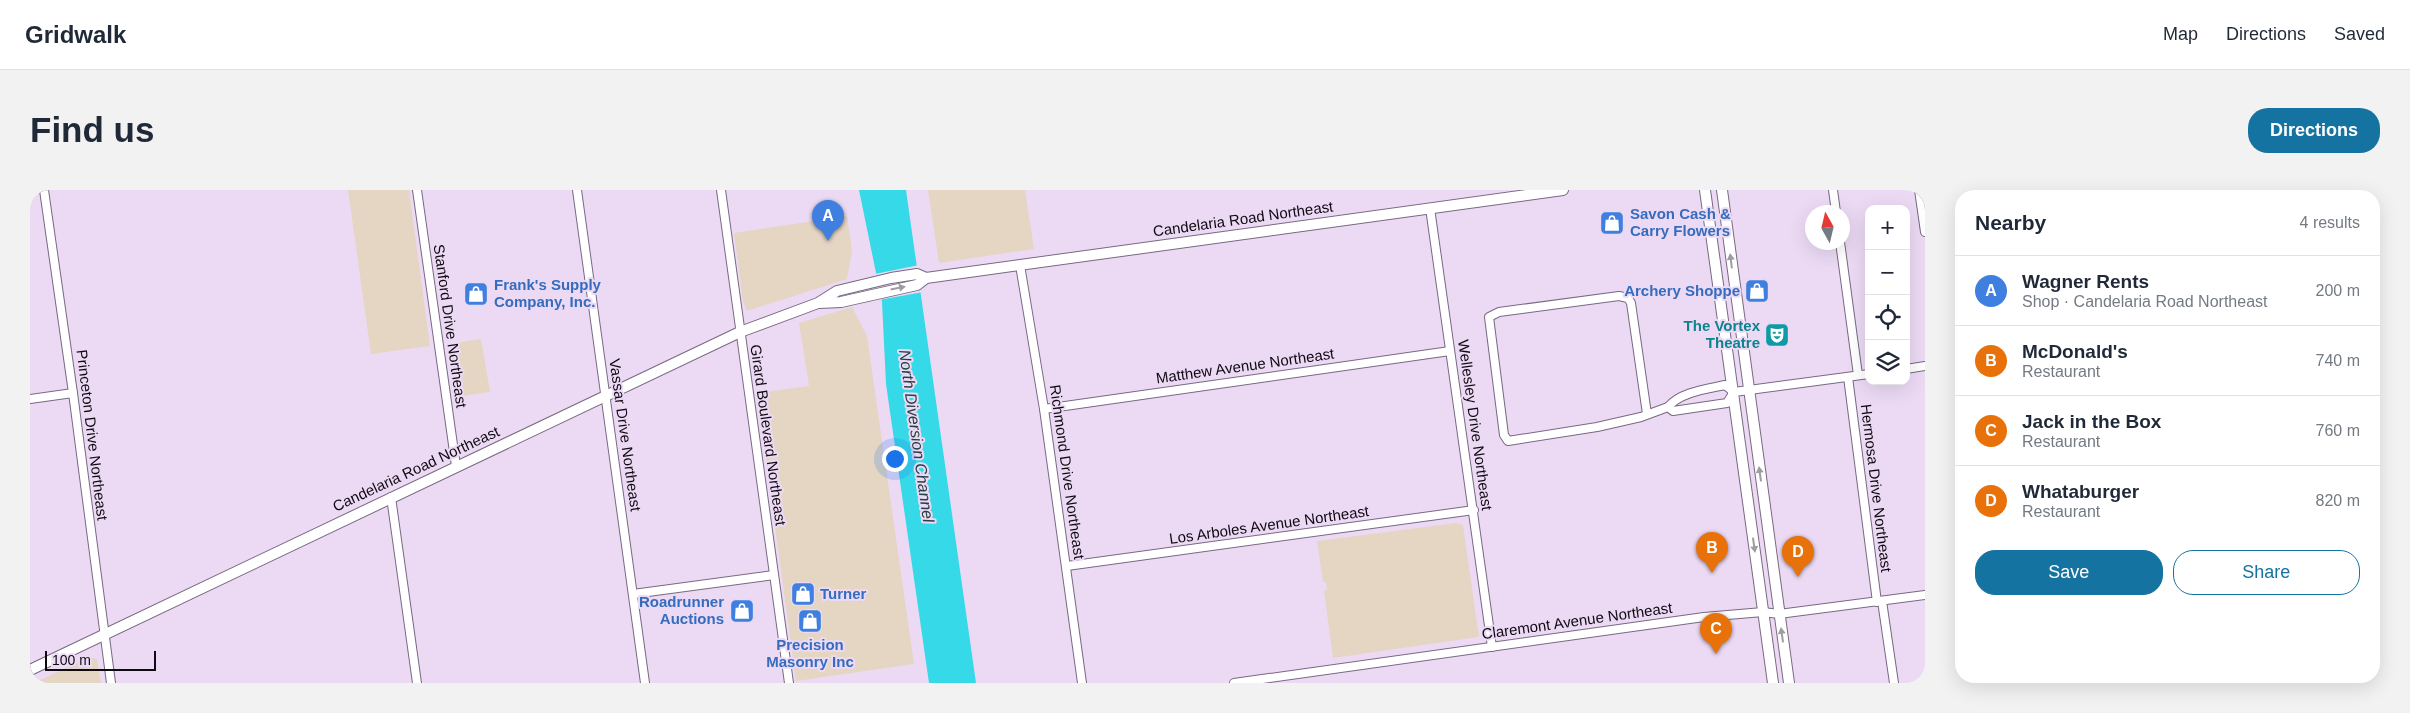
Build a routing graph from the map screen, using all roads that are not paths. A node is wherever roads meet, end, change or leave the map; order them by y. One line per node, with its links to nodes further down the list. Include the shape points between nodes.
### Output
1 (44, 190): 26 (street, Princeton Drive Northeast)
2 (417, 190): 32 (street, Stanford Drive Northeast)
3 (577, 190): 27 (street, Vassar Drive Northeast)
4 (720, 190): 17 (street, Girard Boulevard Northeast)
5 (1563, 190): 11 (main road, Candelaria Road Northeast)
6 (1705, 190): 25 (main road)
7 (1722, 190): 24 (main road, one-way to 7)
8 (1834, 190): 10 (street)
9 (1919, 190): 12 (street)
10 (1835, 205)
11 (1430, 208): 14 (main road, Candelaria Road Northeast); 18 (street, Wellesley Drive Northeast)
12 (1925, 232)
13 (1841, 250): 22 (street)
14 (1020, 265): 15 (main road, Candelaria Road Northeast); 30 (street, Richmond Drive Northeast)
15 (926, 278): 16 (main road, Candelaria Road Northeast, one-way to 15, via 841,302 917,285); 16 (main road, Candelaria Road Northeast, via 917,274 868,283 837,291)
16 (818, 303): 17 (main road, Candelaria Road Northeast)
17 (740, 332): 27 (main road, Candelaria Road Northeast); 36 (street, Girard Boulevard Northeast)
18 (1450, 351): 30 (street, Matthew Avenue Northeast); 34 (street, Wellesley Drive Northeast)
19 (1925, 366): 20 (street)
20 (1910, 368)
21 (1865, 375): 22 (street)
22 (1858, 376): 23 (street)
23 (1848, 377): 24 (street); 39 (street, Hermosa Drive Northeast)
24 (1749, 391): 25 (street); 41 (main road, one-way to 24)
25 (1734, 392): 29 (street, via 1725,385 1679,398); 29 (street, via 1727,403 1673,411); 40 (main road, one-way to 40)
26 (73, 393): 28 (street); 42 (street, Princeton Drive Northeast)
27 (606, 396): 32 (main road, Candelaria Road Northeast); 37 (street, Vassar Drive Northeast)
28 (30, 399)
29 (1668, 407): 31 (street)
30 (1044, 409): 35 (street, Richmond Drive Northeast)
31 (1647, 414): 31 (street, via 1597,427 1508,441 1504,434 1489,317 1500,312 1619,296 1628,298)
32 (456, 466): 33 (main road, Candelaria Road Northeast)
33 (391, 497): 42 (main road, Candelaria Road Northeast); 46 (street)
34 (1474, 510): 35 (street, Los Arboles Avenue Northeast); 43 (street, Wellesley Drive Northeast)
35 (1067, 566): 49 (street, Richmond Drive Northeast)
36 (774, 575): 37 (street); 48 (street, Girard Boulevard Northeast)
37 (633, 594): 47 (street, Vassar Drive Northeast)
38 (1925, 595): 39 (street, Claremont Avenue Northeast)
39 (1879, 601): 41 (street, Claremont Avenue Northeast); 53 (street, Hermosa Drive Northeast)
40 (1763, 612): 41 (street, Claremont Avenue Northeast); 43 (street, Claremont Avenue Northeast); 51 (main road)
41 (1779, 614): 52 (main road, one-way to 41)
42 (104, 635): 44 (main road, Candelaria Road Northeast); 45 (street, Princeton Drive Northeast)
43 (1492, 646): 50 (street, Claremont Avenue Northeast)
44 (30, 670)
45 (111, 683)
46 (417, 683)
47 (644, 683)
48 (788, 683)
49 (1082, 683)
50 (1234, 683)
51 (1773, 683)
52 (1789, 683)
53 (1894, 683)

